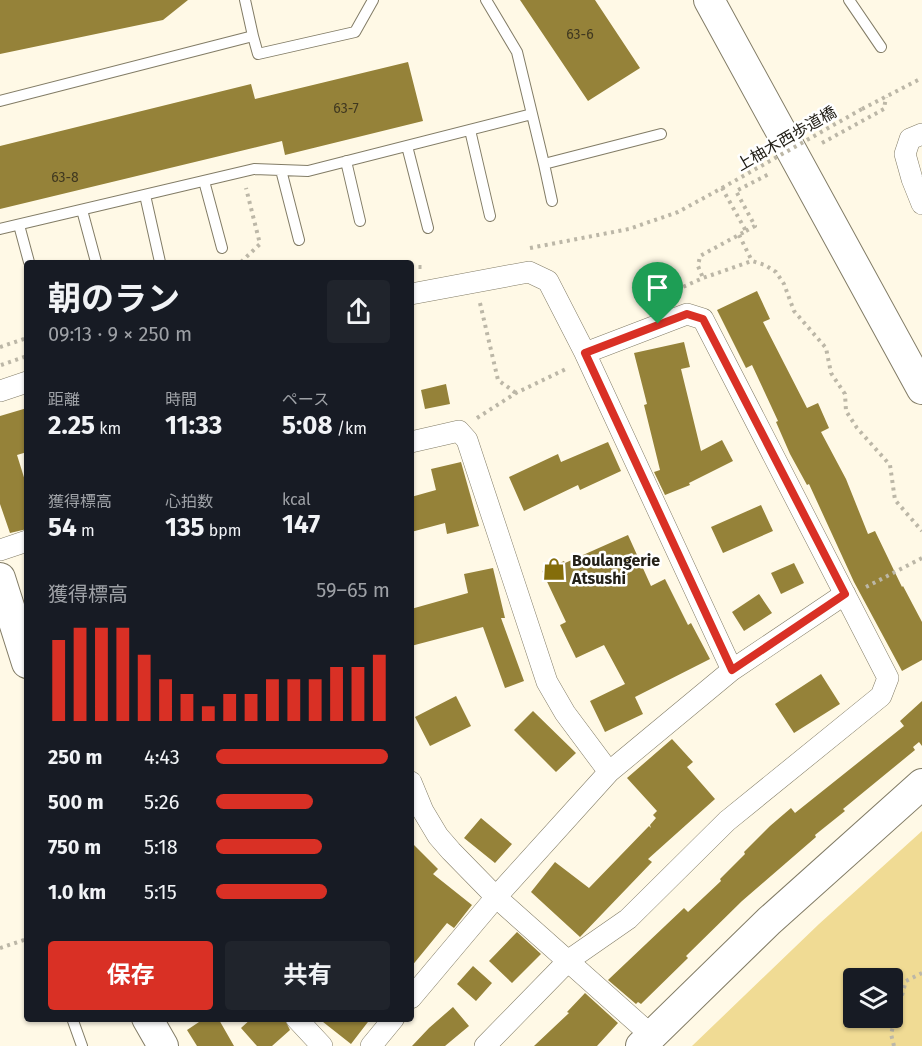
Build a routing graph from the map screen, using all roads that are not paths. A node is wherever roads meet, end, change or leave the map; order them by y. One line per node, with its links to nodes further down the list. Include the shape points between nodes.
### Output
1 (245, 0): 6 (lane)
2 (373, 0): 6 (lane, via 355,32 258,54)
3 (486, 0): 9 (lane, via 517,52)
4 (709, 0): 35 (street)
5 (849, 0): 7 (lane)
6 (253, 36): 8 (lane)
7 (881, 47)
8 (0, 101)
9 (532, 114): 10 (lane); 15 (lane)
10 (470, 130): 13 (lane); 22 (lane)
11 (661, 134): 15 (lane)
12 (922, 134): 20 (street, via 910,139 905,154)
13 (407, 146): 14 (lane); 25 (lane)
14 (346, 161): 16 (lane, via 308,171); 23 (lane)
15 (544, 164): 19 (lane)
16 (281, 170): 17 (lane, via 254,169); 27 (lane)
17 (204, 181): 18 (lane); 28 (lane)
18 (145, 195): 21 (lane); 31 (lane)
19 (552, 201)
20 (922, 204)
21 (82, 210): 24 (lane); 30 (lane)
22 (490, 216)
23 (360, 220)
24 (19, 225): 26 (lane); 29 (lane)
25 (428, 228)
26 (0, 229)
27 (299, 240)
28 (222, 248)
29 (28, 260)
30 (95, 260)
31 (160, 260)
32 (414, 293): 33 (street, via 529,272 548,280)
33 (586, 356): 41 (street, via 687,314 703,319); 43 (street)
34 (24, 383): 36 (street)
35 (922, 389)
36 (0, 390)
37 (414, 441): 44 (street, via 459,431 467,440 547,682)
38 (24, 543): 39 (street)
39 (0, 550)
40 (0, 578): 42 (street)
41 (854, 591): 43 (street); 48 (street, via 888,678 881,696 727,821 628,919)
42 (24, 654)
43 (732, 670): 44 (street)
44 (609, 771): 47 (street)
45 (922, 784): 54 (street, via 770,921)
46 (414, 789): 47 (street, via 438,836)
47 (496, 897): 48 (street); 49 (street)
48 (569, 960): 54 (street); 59 (street)
49 (414, 990)
50 (73, 1022): 55 (lane)
51 (149, 1022): 56 (street)
52 (300, 1022): 57 (street)
53 (391, 1022): 58 (street)
54 (646, 1041)
55 (82, 1046)
56 (163, 1046)
57 (322, 1046)
58 (371, 1046)
59 (484, 1046)

